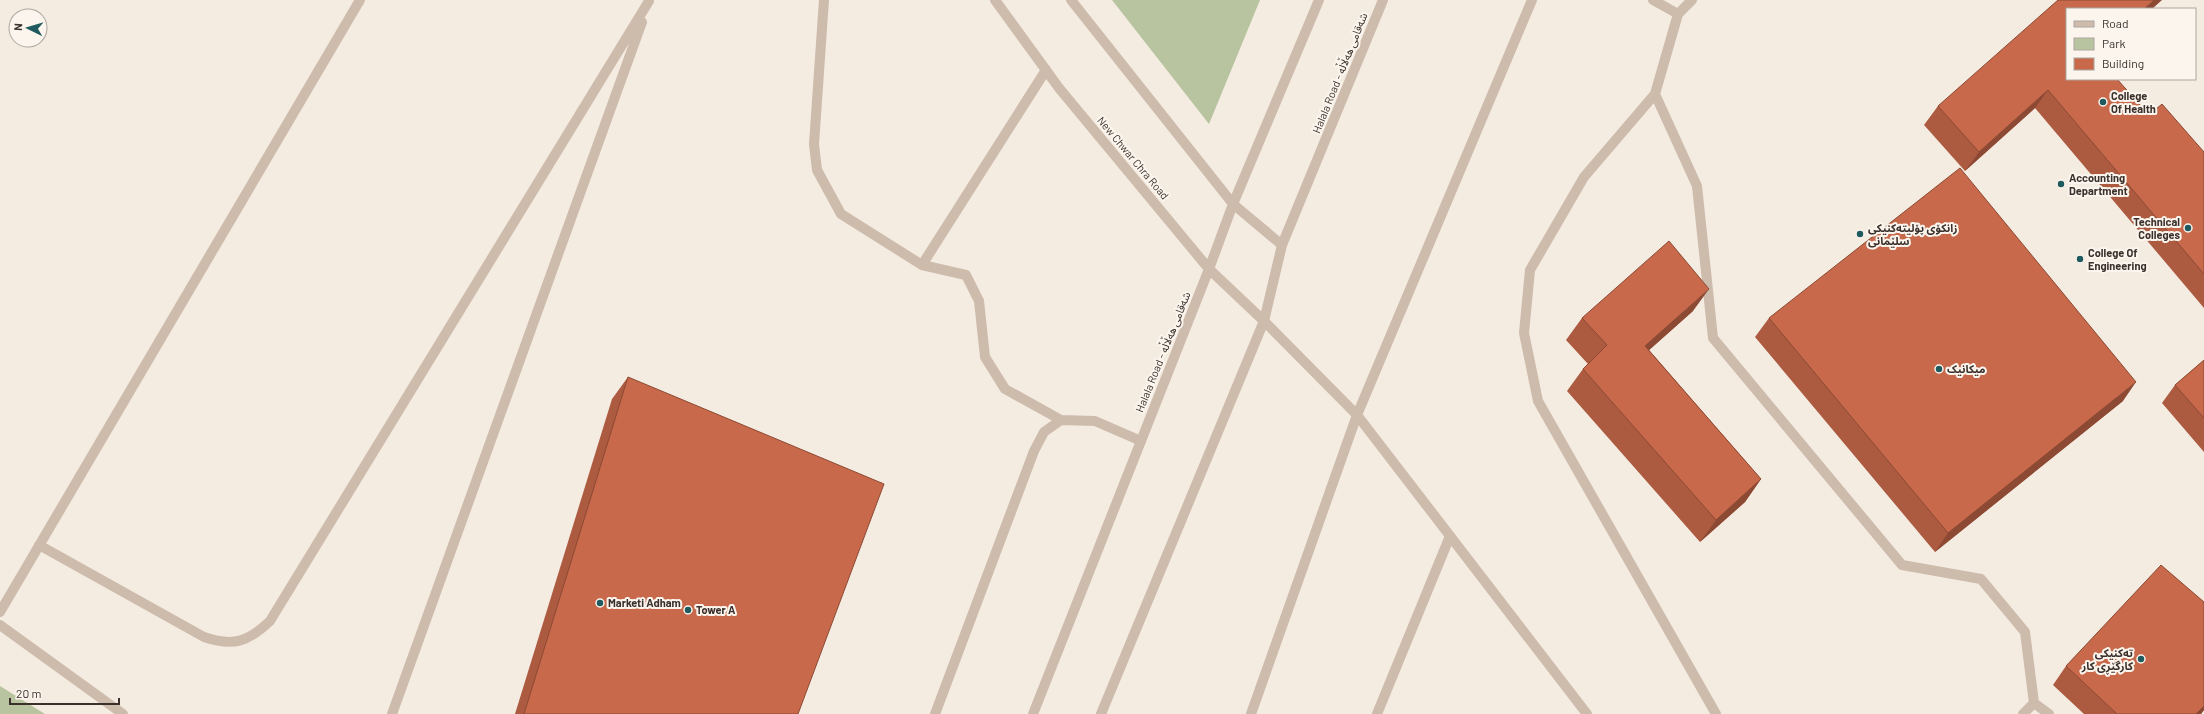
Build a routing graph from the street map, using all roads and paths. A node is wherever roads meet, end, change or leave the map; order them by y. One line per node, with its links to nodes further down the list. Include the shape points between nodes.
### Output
1 (360, 0): 23 (street)
2 (649, 0): 23 (street, via 270,621 258,633 239,642 221,643 204,638); 28 (street)
3 (824, 0): 16 (street, via 814,144 817,170 841,214)
4 (995, 0): 12 (street, New Chwar Chra Road)
5 (1071, 0): 14 (street)
6 (1319, 0): 14 (street, Halala Road - شەقامی هەڵاڵە)
7 (1383, 0): 15 (street, Halala Road - شەقامی هەڵاڵە)
8 (1532, 0): 19 (street)
9 (1653, 0): 11 (street)
10 (1692, 0): 11 (street)
11 (1678, 14): 13 (street)
12 (1046, 70): 16 (street); 17 (street, New Chwar Chra Road)
13 (1655, 94): 26 (street, via 1697,186 1713,338 1902,565 1981,579 2025,632); 35 (street, via 1584,177 1530,270 1524,333 1538,401)
14 (1233, 204): 15 (street); 17 (street, Halala Road - شەقامی هەڵاڵە)
15 (1282, 245): 18 (street, Halala Road - شەقامی هەڵاڵە)
16 (922, 265): 20 (street, via 966,275 979,301 985,357 1004,389)
17 (1209, 269): 18 (street, New Chwar Chra Road); 21 (street, Halala Road - شەقامی هەڵاڵە)
18 (1264, 321): 19 (street, New Chwar Chra Road); 31 (street, Halala Road - شەقامی هەڵاڵە)
19 (1357, 415): 22 (street, New Chwar Chra Road); 32 (street)
20 (1061, 420): 21 (street, via 1095,421); 29 (street, via 1044,432 1034,450)
21 (1141, 441): 30 (street, Halala Road - شەقامی هەڵاڵە)
22 (1450, 536): 33 (street); 34 (street, New Chwar Chra Road)
23 (39, 545): 24 (street)
24 (0, 612)
25 (0, 625): 27 (street)
26 (2034, 703): 36 (street); 37 (street)
27 (122, 714)
28 (392, 714)
29 (935, 714)
30 (1033, 714)
31 (1101, 714)
32 (1251, 714)
33 (1377, 714)
34 (1587, 714)
35 (1716, 714)
36 (2023, 714)
37 (2049, 714)

